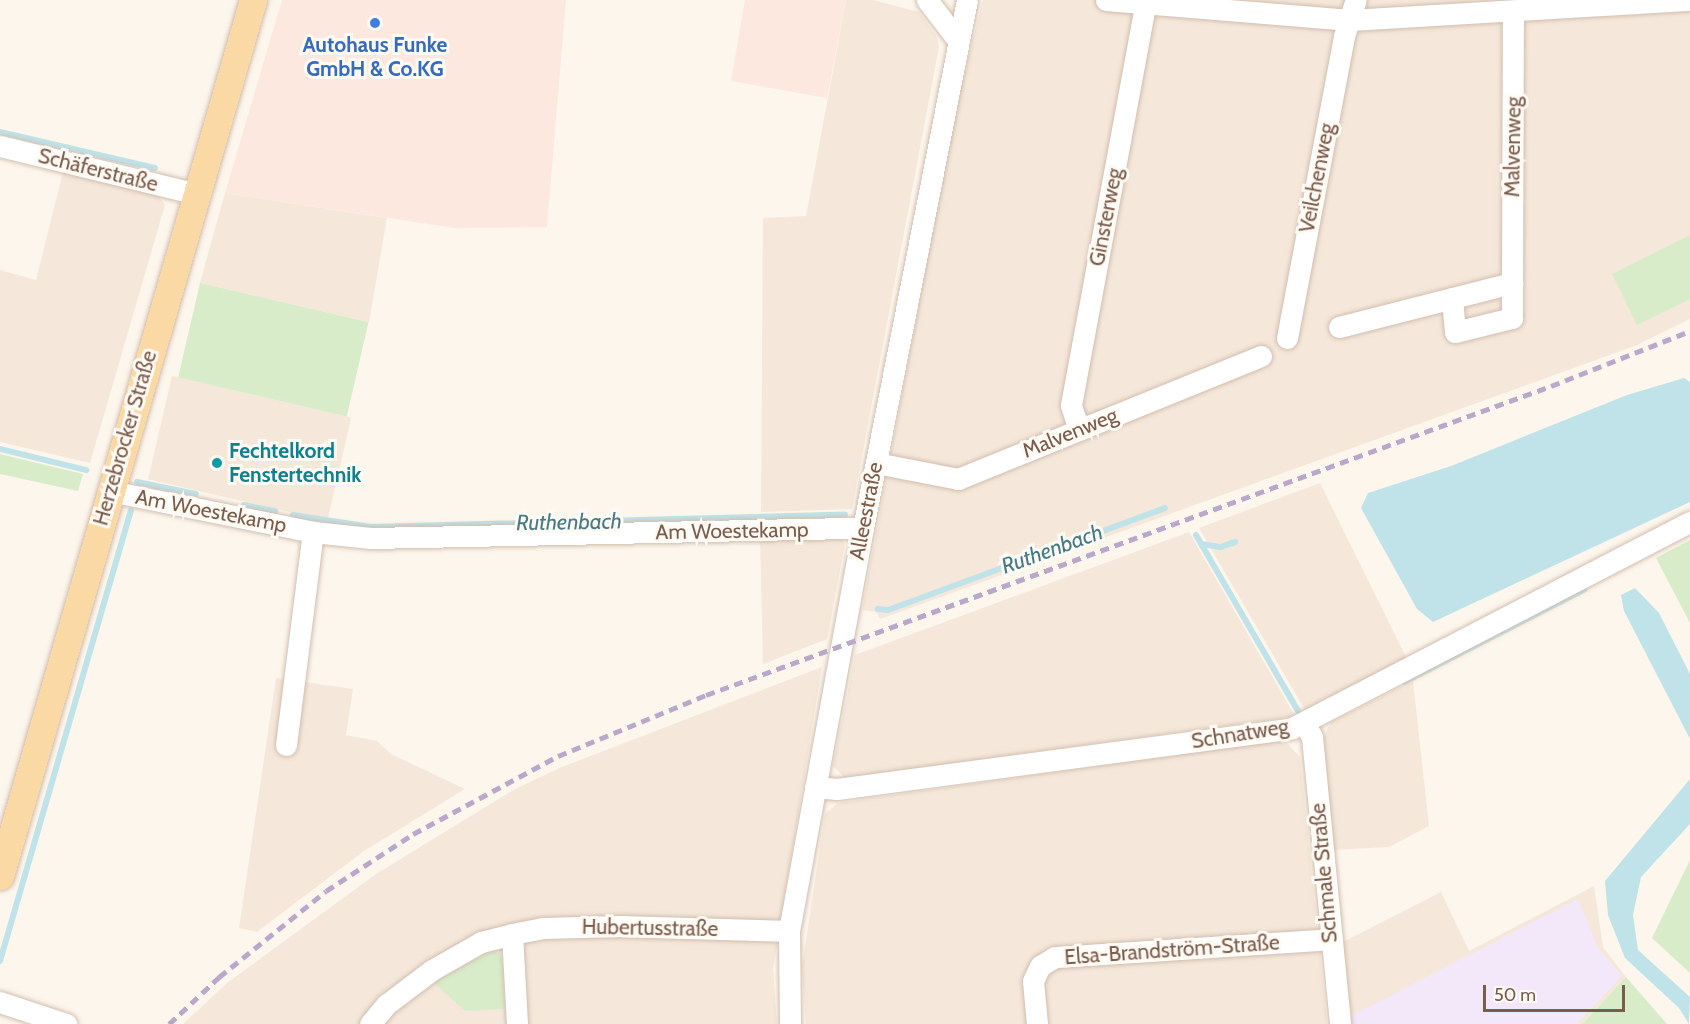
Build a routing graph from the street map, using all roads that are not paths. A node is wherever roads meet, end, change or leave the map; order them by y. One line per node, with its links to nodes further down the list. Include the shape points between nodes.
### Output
1 (253, 0): 11 (main road, Herzebrocker Straße)
2 (927, 0): 9 (street)
3 (967, 0): 9 (street, Alleestraße)
4 (1106, 0): 6 (street)
5 (1690, 0): 8 (street)
6 (1145, 4): 7 (street); 17 (street, Ginsterweg, via 1071,405)
7 (1353, 10): 8 (street); 15 (street, Veilchenweg, via 1344,36)
8 (1513, 11): 12 (street, Malvenweg)
9 (957, 39): 18 (street, Alleestraße)
10 (0, 146): 11 (street, Schäferstraße)
11 (197, 194): 19 (main road, Herzebrocker Straße)
12 (1512, 283): 13 (street); 13 (street, Malvenweg, via 1512,318 1455,332)
13 (1452, 298): 14 (street)
14 (1339, 327)
15 (1287, 338)
16 (1261, 356): 17 (street, Malvenweg)
17 (1079, 430): 18 (street, Malvenweg, via 958,479)
18 (876, 463): 21 (street, Alleestraße)
19 (110, 491): 22 (street, Am Woestekamp); 26 (main road, Herzebrocker Straße)
20 (1690, 522): 23 (street, Schnatweg)
21 (862, 528): 22 (street, Am Woestekamp, via 371,538); 25 (street, Alleestraße)
22 (313, 532): 24 (street, Am Woestekamp)
23 (1304, 723): 25 (street, Schnatweg, via 1292,728 926,778 837,789); 29 (street, Schmale Straße, via 1312,738)
24 (286, 745)
25 (816, 787): 27 (street, Alleestraße)
26 (0, 876)
27 (789, 931): 28 (street, Hubertusstraße, via 621,926 542,928); 34 (street, Alleestraße)
28 (512, 934): 32 (street, Hubertusstraße, via 481,942 432,970 387,1004); 33 (street)
29 (1331, 939): 35 (street, Elsa-Brandström-Straße, via 1055,957 1040,966 1033,981); 36 (street, Schmale Straße)
30 (0, 1002): 31 (street)
31 (66, 1024)
32 (370, 1024)
33 (517, 1024)
34 (790, 1024)
35 (1037, 1024)
36 (1340, 1024)

